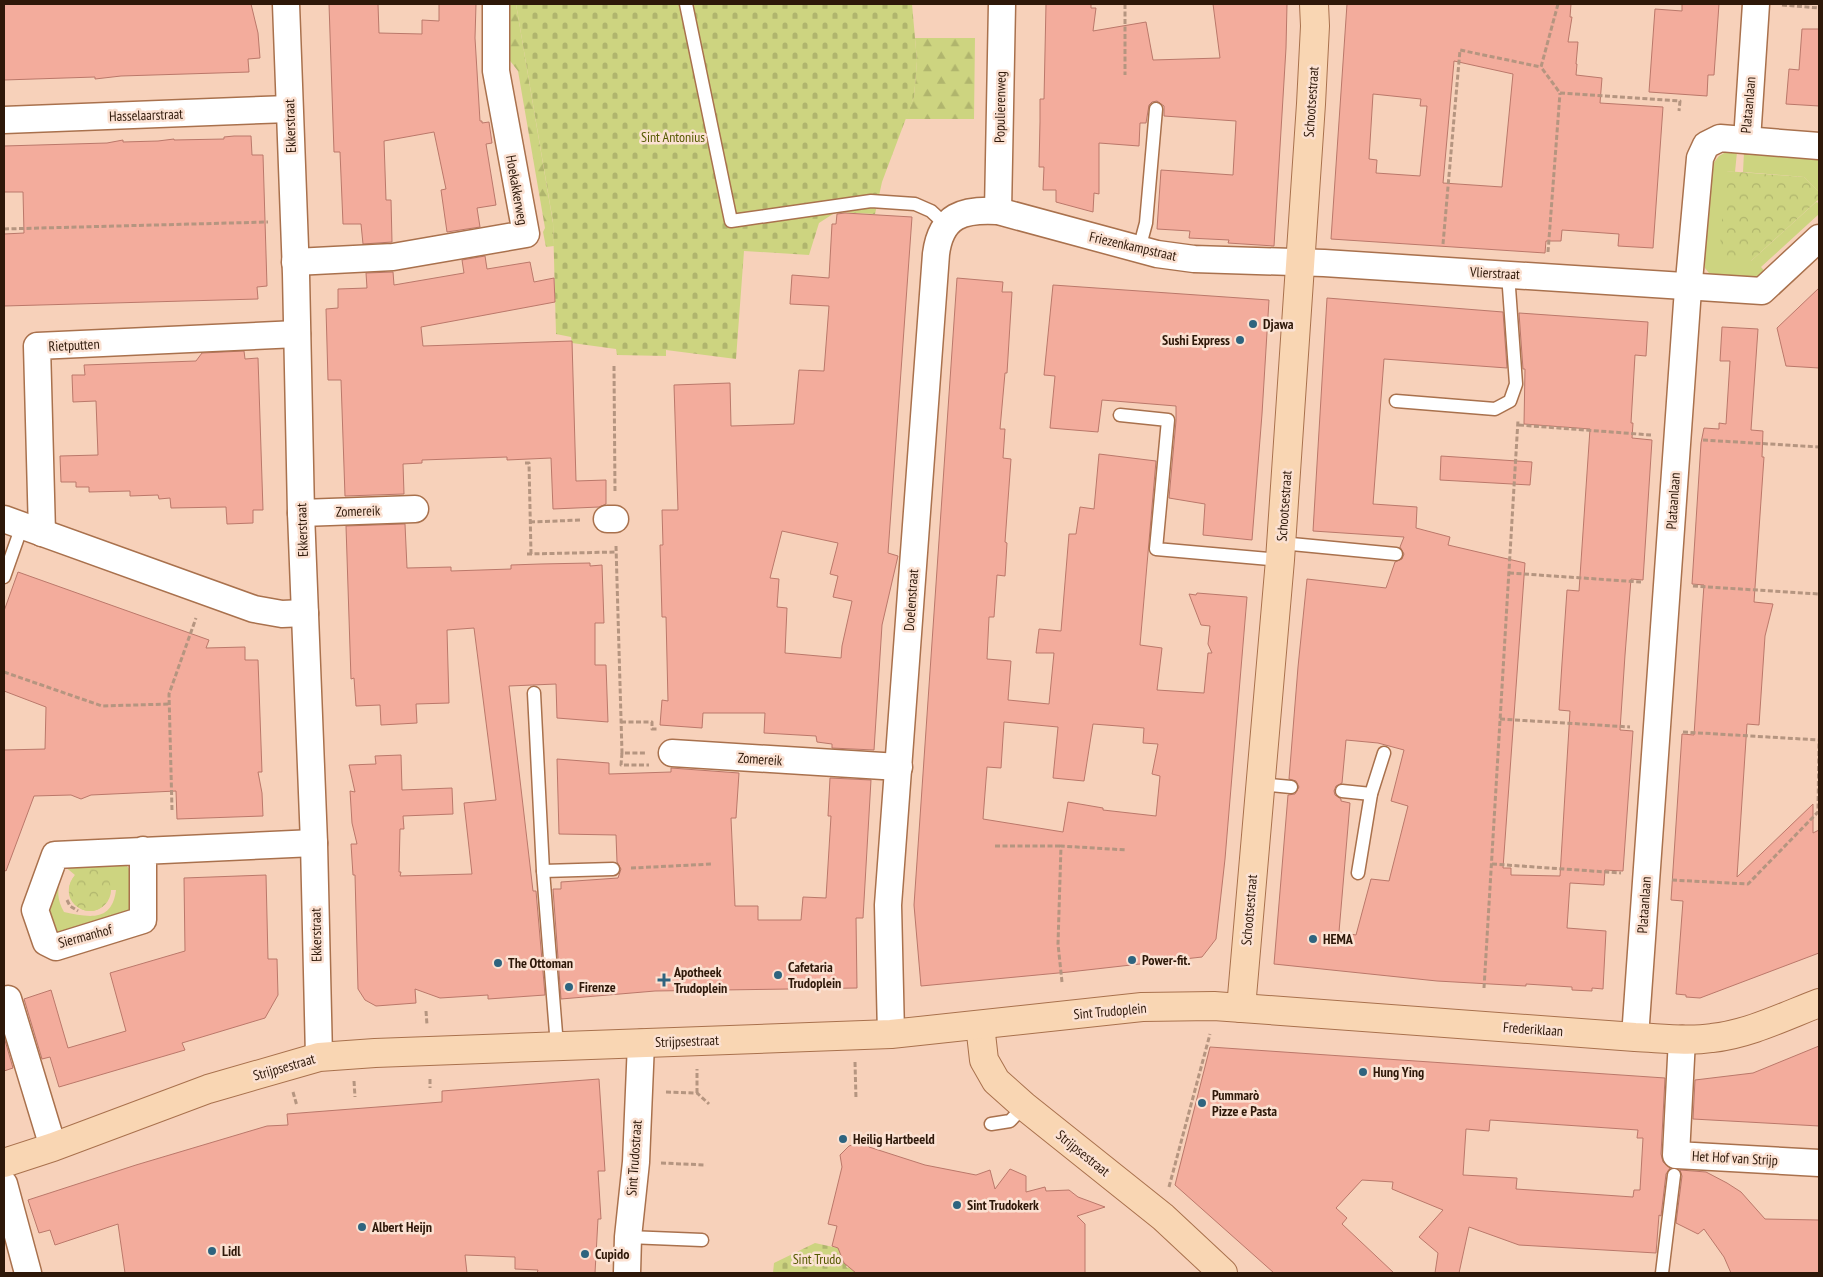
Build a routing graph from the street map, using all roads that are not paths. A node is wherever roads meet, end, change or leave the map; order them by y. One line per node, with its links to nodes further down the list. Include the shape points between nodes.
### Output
1 (286, 4): 7 (street, Ekkerstraat)
2 (496, 4): 16 (street, Hoekakkerweg, via 496,71 526,234 393,257)
3 (686, 4): 13 (lane, via 731,221 871,201 915,204 931,211)
4 (1002, 4): 12 (street, Populierenweg)
5 (1314, 4): 17 (street, Schootsestraat)
6 (1768, 4): 10 (street, Plataanlaan)
7 (289, 109): 9 (street, Hasselaarstraat); 16 (street, Ekkerstraat)
8 (1156, 109): 15 (lane, via 1146,223)
9 (4, 120)
10 (1747, 140): 11 (street); 19 (street, Plataanlaan, via 1720,138 1711,141 1700,158)
11 (1819, 146)
12 (998, 211): 13 (street, via 968,212); 15 (street, Friezenkampstraat)
13 (946, 225): 33 (street, Doelenstraat, via 936,254)
14 (1819, 238): 19 (street, Vlierstraat, via 1762,291)
15 (1139, 249): 17 (street, Friezenkampstraat, via 1194,259)
16 (295, 262): 20 (street, Ekkerstraat)
17 (1301, 262): 18 (street, Vlierstraat); 26 (street, Schootsestraat)
18 (1508, 274): 19 (street, Vlierstraat); 21 (lane, via 1516,384 1510,401 1495,409)
19 (1688, 286): 48 (street, Plataanlaan)
20 (297, 334): 24 (street, Ekkerstraat); 25 (street, Rietputten, via 37,346)
21 (1396, 401)
22 (1120, 415): 26 (lane, via 1168,420 1156,549)
23 (415, 508): 24 (street, Zomereik)
24 (301, 513): 29 (street, Ekkerstraat)
25 (23, 526): 28 (lane, Rietputten); 29 (street, via 254,609 282,614)
26 (1281, 552): 27 (lane); 34 (street, Schootsestraat)
27 (1396, 554)
28 (4, 578)
29 (305, 613): 38 (street, Ekkerstraat)
30 (534, 692): 41 (lane)
31 (663, 749): 33 (street, Zomereik)
32 (1384, 753): 37 (lane)
33 (899, 768): 47 (street, Doelenstraat, via 888,905)
34 (1260, 784): 35 (lane); 45 (street, Schootsestraat)
35 (1291, 787)
36 (1342, 791): 37 (lane)
37 (1371, 794): 42 (lane)
38 (314, 843): 39 (street, Siermanhof); 52 (street, Ekkerstraat)
39 (143, 850): 39 (street, Siermanhof, via 143,920 56,947 46,942 35,910 55,855)
40 (613, 869): 41 (lane)
41 (543, 871): 51 (lane)
42 (1358, 873)
43 (6, 1000): 55 (street)
44 (1819, 1003): 49 (street, Frederiklaan, via 1726,1036)
45 (1241, 1008): 46 (street, Sint Trudoplein, via 1142,1007); 48 (street, Frederiklaan)
46 (980, 1025): 47 (street, Strijpsestraat); 53 (street, Strijpsestraat, via 984,1060 996,1081)
47 (891, 1034): 50 (street, Strijpsestraat)
48 (1635, 1037): 49 (street, Frederiklaan)
49 (1682, 1039): 58 (street, Het Hof van Strijp)
50 (641, 1043): 51 (street, Strijpsestraat); 60 (street, Sint Trudostraat, via 636,1162)
51 (557, 1046): 52 (street, Strijpsestraat)
52 (319, 1057): 55 (street, Strijpsestraat, via 208,1089)
53 (1024, 1106): 54 (lane, via 1010,1121); 64 (street, Strijpsestraat, via 1162,1217)
54 (991, 1124)
55 (53, 1147): 57 (street, Strijpsestraat)
56 (1819, 1162): 58 (street, Het Hof van Strijp)
57 (4, 1163)
58 (1675, 1164): 65 (lane)
59 (4, 1184): 62 (street)
60 (628, 1237): 61 (lane); 63 (street, Sint Trudostraat)
61 (702, 1240)
62 (28, 1273)
63 (627, 1273)
64 (1223, 1273)
65 (1662, 1273)

